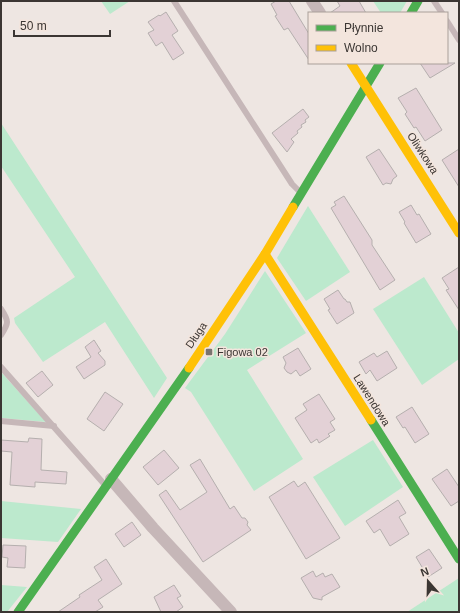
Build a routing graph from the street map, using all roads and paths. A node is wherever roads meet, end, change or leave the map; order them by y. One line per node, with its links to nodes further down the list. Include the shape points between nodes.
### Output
1 (174, 1): 13 (lane, via 292,184)
2 (312, 1): 5 (street)
3 (418, 1): 6 (street)
4 (434, 1): 7 (lane)
5 (319, 12)
6 (412, 12)
7 (441, 12)
8 (448, 23): 9 (lane)
9 (459, 40)
10 (352, 64): 12 (street, Oliwkowa)
11 (379, 64): 12 (street, Długa)
12 (366, 87): 13 (street, Długa); 14 (street, Oliwkowa)
13 (301, 193): 15 (street, Długa)
14 (459, 233)
15 (265, 254): 21 (street, Długa); 22 (street, Lawendowa)
16 (1, 309): 17 (lane, via 8,322)
17 (1, 335)
18 (1, 367): 20 (lane)
19 (1, 421): 20 (lane)
20 (54, 426): 21 (lane)
21 (109, 483): 23 (street, Długa); 24 (street)
22 (459, 559)
23 (18, 612)
24 (231, 612)

